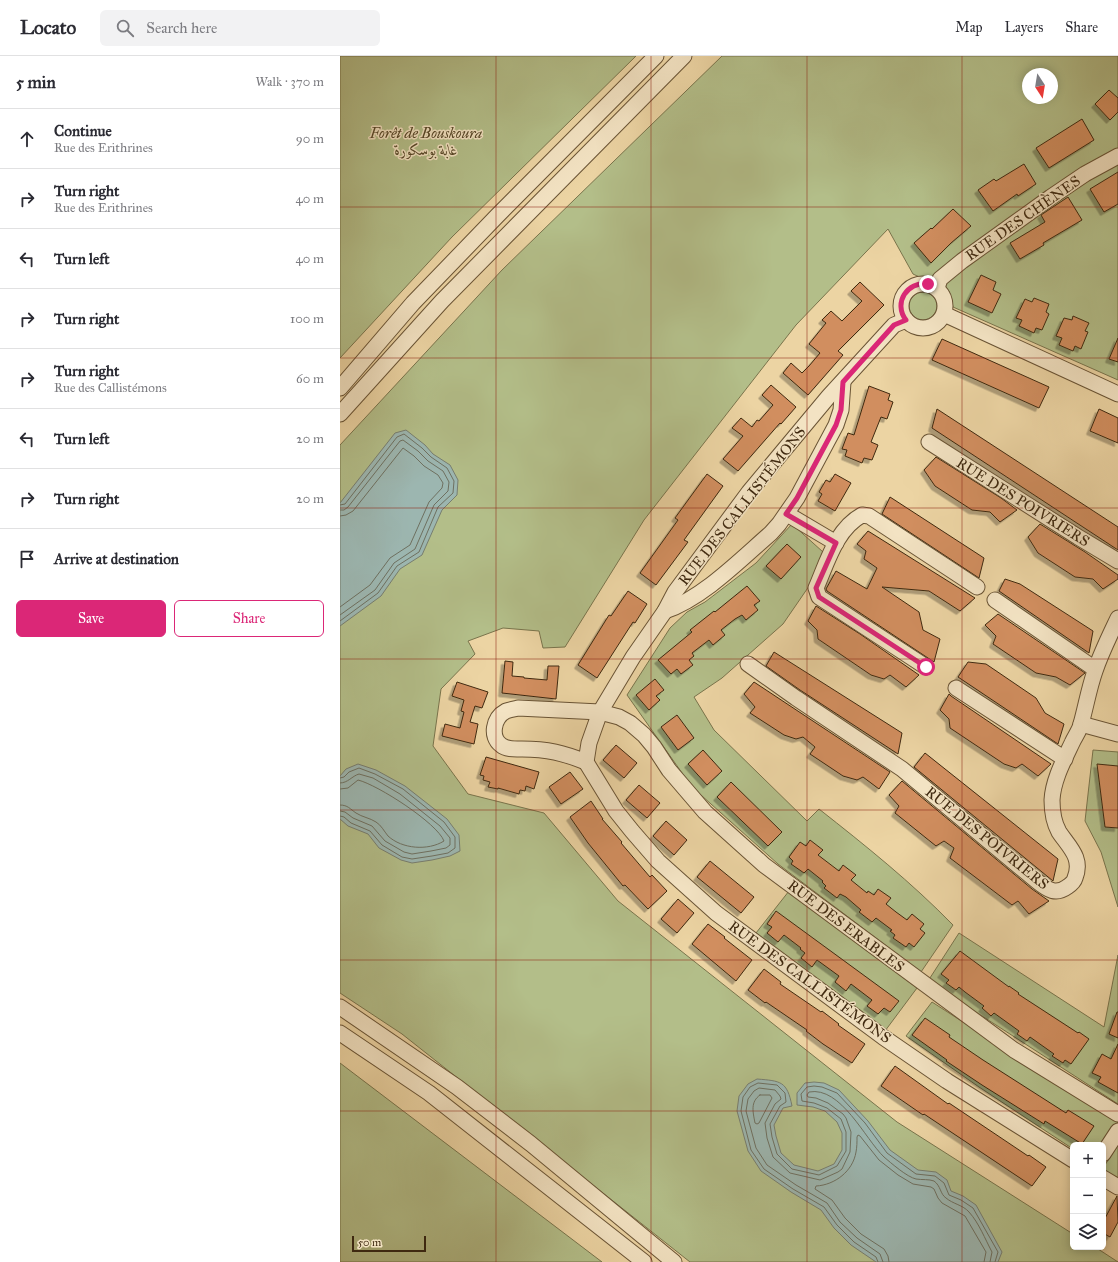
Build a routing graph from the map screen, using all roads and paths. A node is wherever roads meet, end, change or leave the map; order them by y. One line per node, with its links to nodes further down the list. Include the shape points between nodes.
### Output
1 (656, 56): 8 (street, via 413,304)
2 (684, 56): 10 (street, via 442,301)
3 (1118, 156): 4 (street, RUE DES CHÈNES, via 1085,174 962,261 940,279)
4 (937, 288): 5 (street, via 945,300); 6 (street, via 920,284 907,290 901,303 902,314)
5 (944, 314): 6 (street, via 938,322 929,327 915,326); 9 (street)
6 (906, 320): 7 (street, RUE DES CALLISTÉMONS, via 894,325)
7 (843, 382): 12 (street, via 841,410 836,425); 17 (street, RUE DES CALLISTÉMONS, via 749,492 675,592)
8 (340, 388)
9 (1118, 394)
10 (340, 414)
11 (929, 442): 14 (street, RUE DES POIVRIERS)
12 (786, 514): 13 (street); 17 (street, via 771,533 715,582)
13 (836, 543): 15 (street, via 850,523 862,515 869,516); 20 (street, via 816,588 819,597)
14 (1118, 561)
15 (977, 587)
16 (995, 600): 21 (street)
17 (665, 611): 23 (street, RUE DES CALLISTÉMONS, via 633,657)
18 (1118, 618): 21 (street, RUE DES POIVRIERS)
19 (748, 664): 26 (street, RUE DES POIVRIERS, via 902,768 1053,892 1070,885 1077,872 1075,853 1059,832 1053,813 1054,789 1058,772)
20 (926, 667)
21 (1095, 669): 24 (street, RUE DES POIVRIERS)
22 (956, 688): 26 (street)
23 (600, 712): 27 (street, RUE DES CALLISTÉMONS, via 589,743); 27 (street, via 518,708 506,711 494,725 496,738 508,748 550,750); 30 (street, RUE DES ERABLES, via 619,716 644,735 669,770 701,807 764,865 1014,1050)
24 (1081, 724): 25 (street); 26 (street, RUE DES POIVRIERS)
25 (1118, 734)
26 (1065, 759)
27 (586, 762): 33 (street, RUE DES CALLISTÉMONS, via 616,812 632,831 658,861 716,913 883,1037 947,1081)
28 (340, 1007): 37 (street, via 463,1092 531,1144)
29 (340, 1033): 36 (street, via 429,1093)
30 (1118, 1114)
31 (1118, 1131): 32 (street)
32 (1106, 1149)
33 (1070, 1158)
34 (1106, 1180): 35 (street)
35 (1118, 1187)
36 (644, 1262)
37 (674, 1262)

